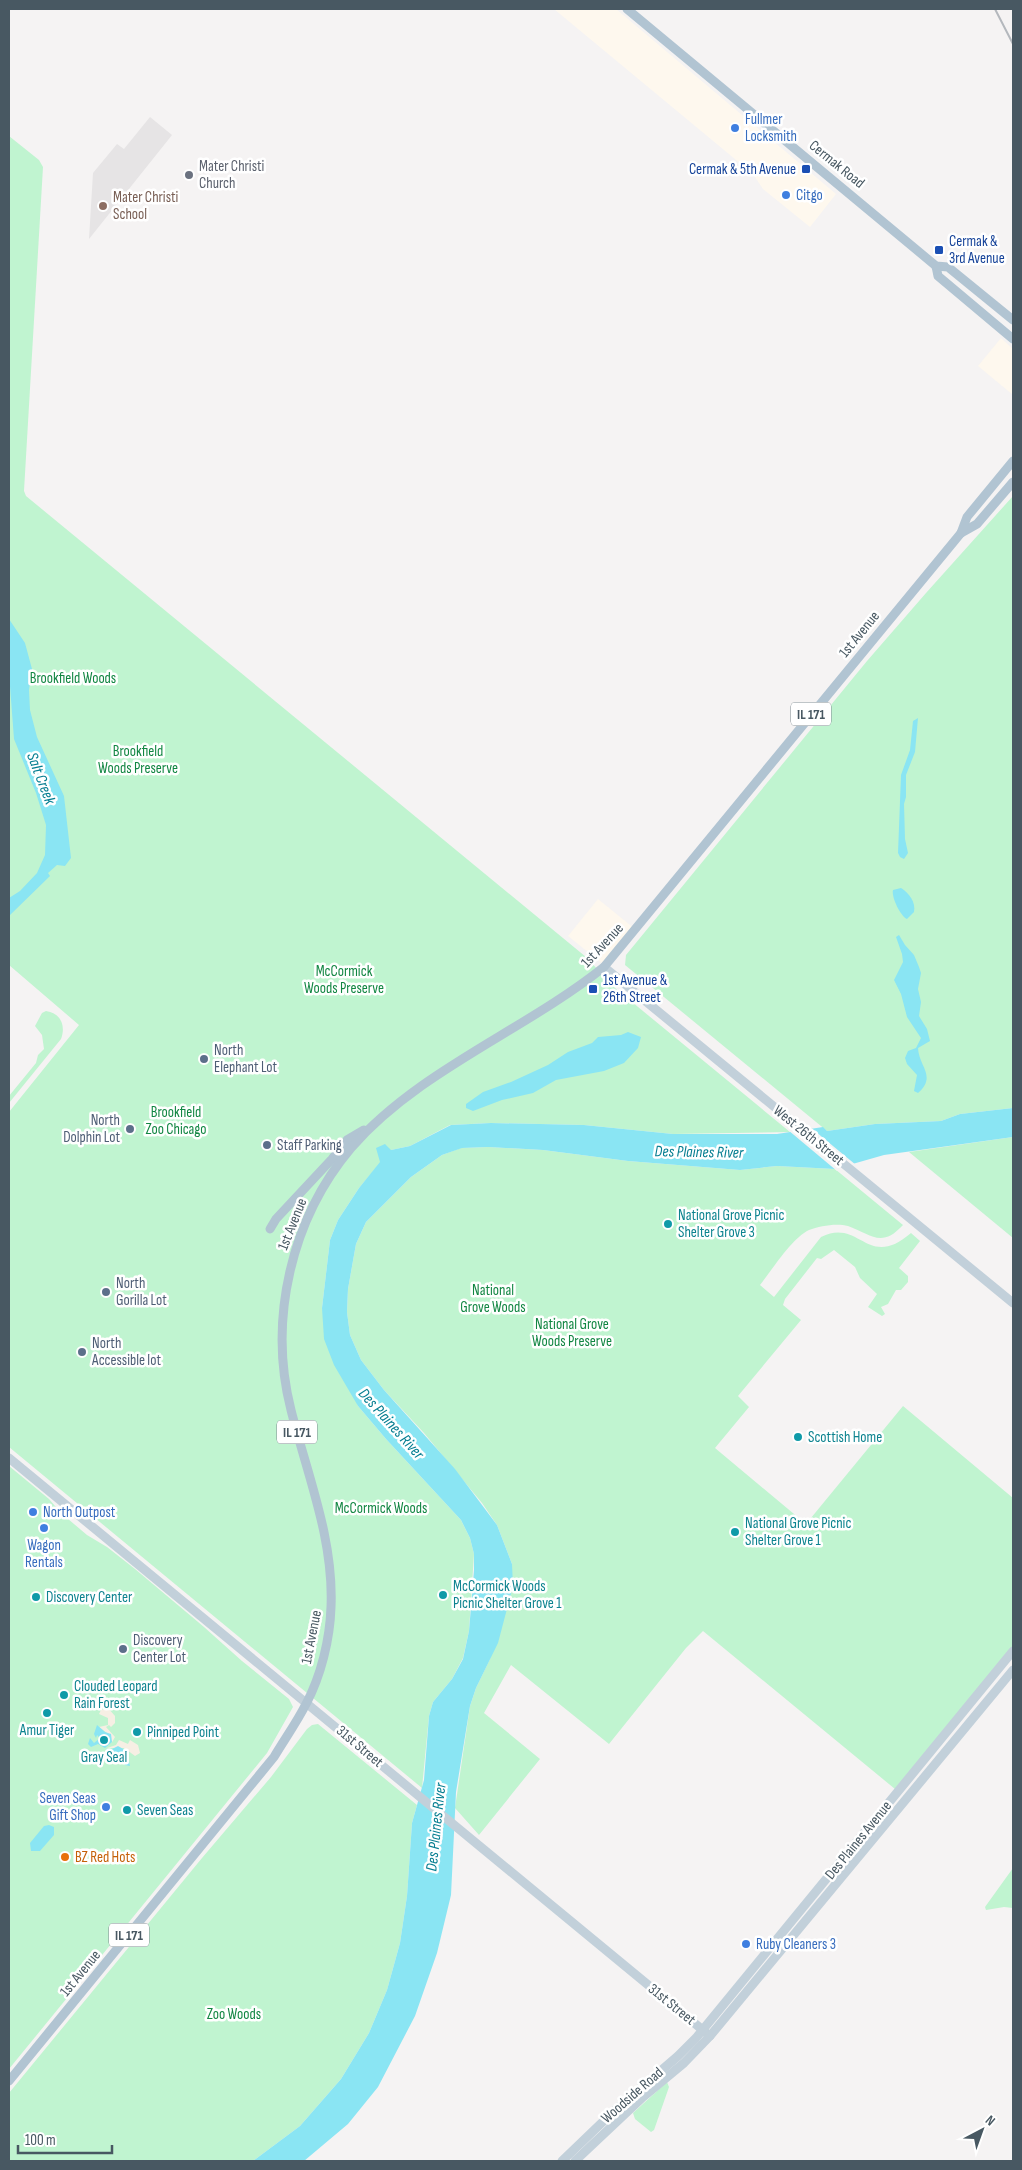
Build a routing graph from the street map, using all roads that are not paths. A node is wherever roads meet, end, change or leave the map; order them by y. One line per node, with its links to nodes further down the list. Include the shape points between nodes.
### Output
1 (627, 9): 2 (main road, Cermak Road)
2 (936, 266): 3 (main road, Cermak Road, via 948,266); 4 (main road, Cermak Road, via 938,276)
3 (1013, 320)
4 (1013, 339)
5 (1013, 461): 7 (main road, 1st Avenue / IL 171, via 967,517)
6 (1013, 482): 7 (main road, 1st Avenue / IL 171, via 977,524)
7 (961, 532): 8 (main road, 1st Avenue / IL 171)
8 (604, 967): 9 (main road, 1st Avenue / IL 171, via 552,1005 421,1087); 11 (street, West 26th Street)
9 (377, 1122): 10 (main road, via 347,1140); 15 (main road, 1st Avenue / IL 171, via 342,1160 313,1206 292,1263 284,1308 285,1382 321,1516 330,1564 331,1607 323,1659)
10 (270, 1229)
11 (1013, 1303)
12 (9, 1458): 15 (street, 31st Street)
13 (1013, 1651): 16 (street, Des Plaines Avenue)
14 (1013, 1670): 17 (street, Des Plaines Avenue)
15 (307, 1703): 16 (street, 31st Street); 18 (main road, 1st Avenue / IL 171, via 274,1757)
16 (703, 2030): 17 (street, 31st Street); 19 (street, Woodside Road)
17 (710, 2036): 20 (street, Woodside Road)
18 (9, 2081)
19 (562, 2161)
20 (575, 2161)

